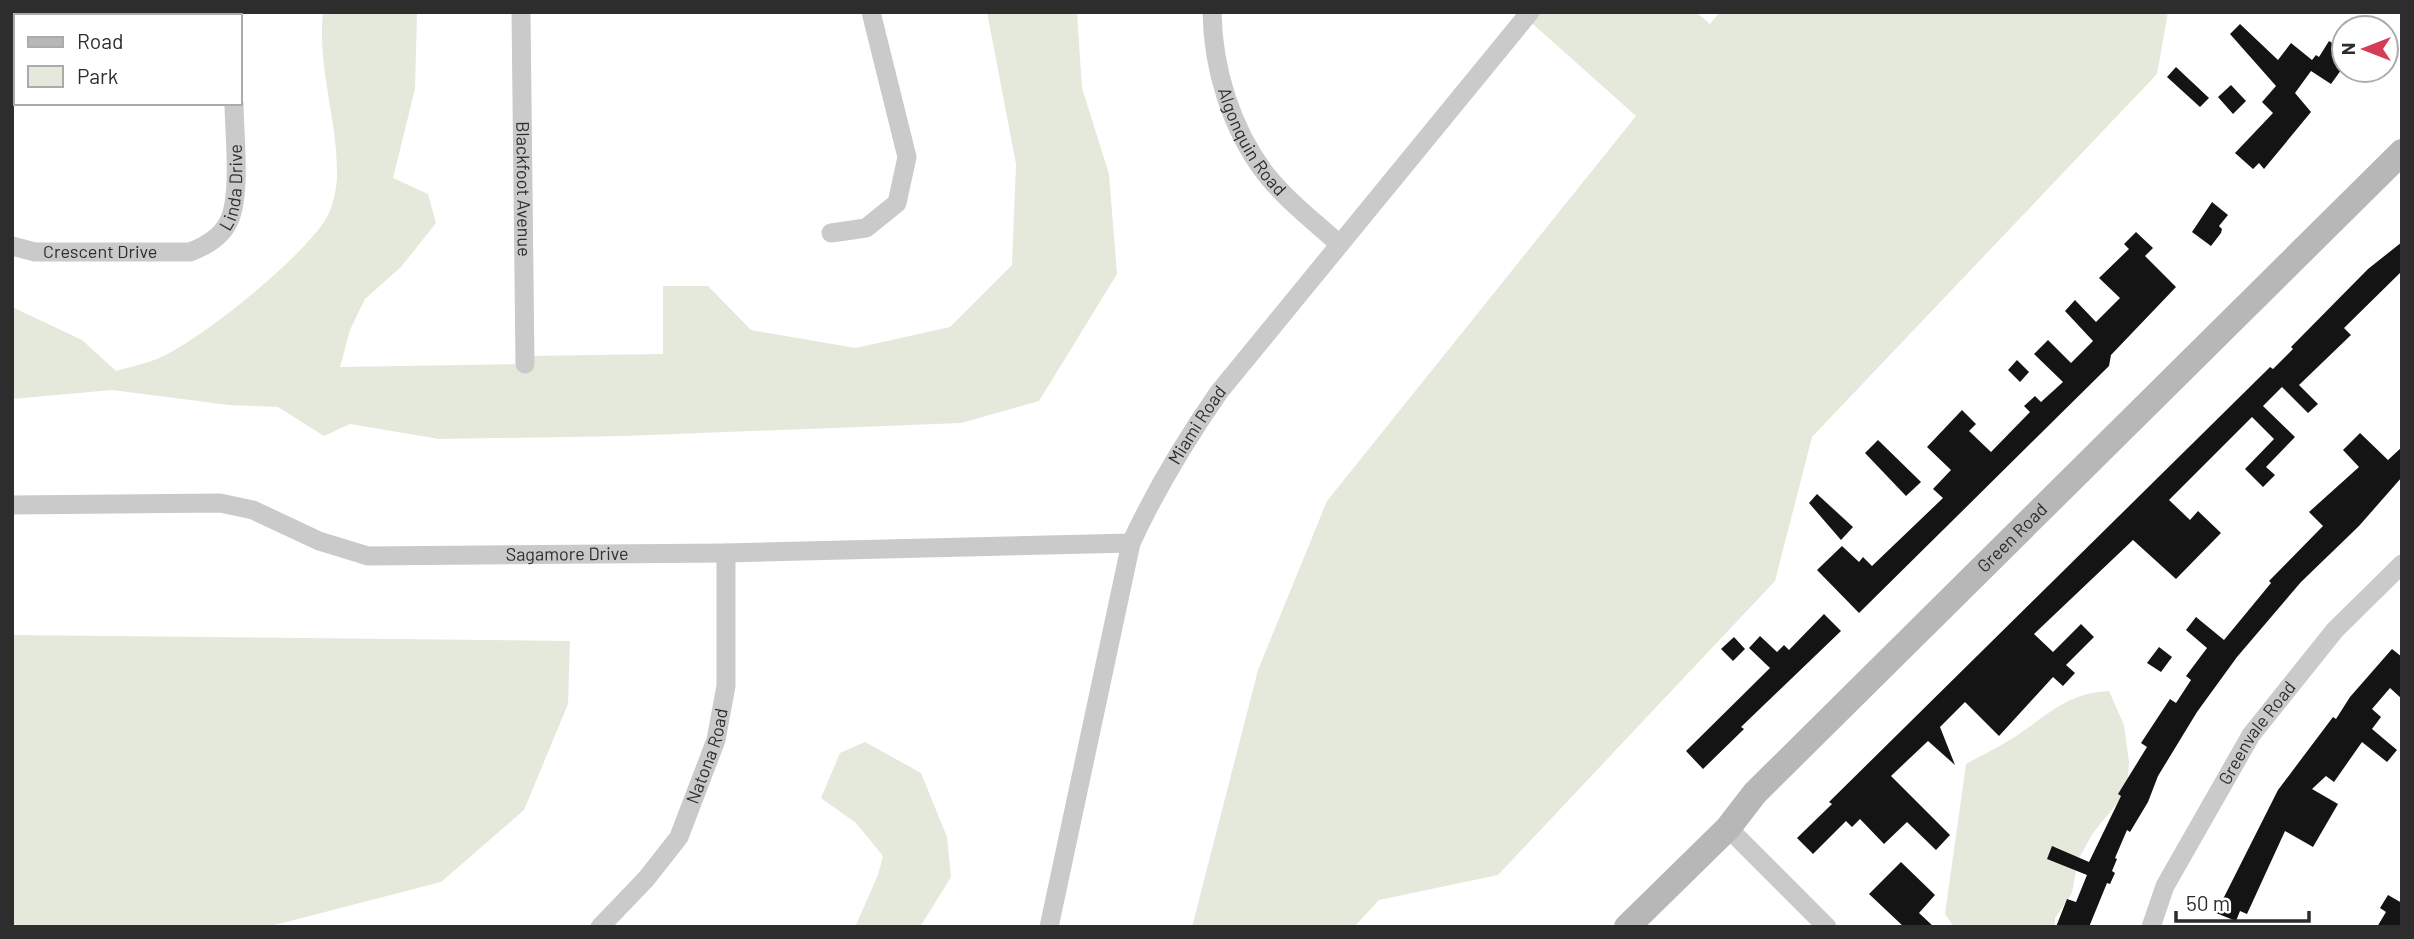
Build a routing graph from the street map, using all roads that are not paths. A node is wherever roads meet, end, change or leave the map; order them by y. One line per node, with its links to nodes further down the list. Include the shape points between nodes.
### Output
1 (521, 12): 11 (street, Blackfoot Avenue)
2 (871, 12): 7 (street, via 907,157 897,204 866,228)
3 (1212, 12): 8 (street, Algonquin Road, via 1219,78 1234,116 1266,174)
4 (1530, 12): 8 (street, Miami Road)
5 (234, 105): 10 (street, Linda Drive, via 230,221 218,237)
6 (2402, 152): 16 (main road, Green Road, via 1755,793)
7 (831, 233)
8 (1339, 244): 13 (street, Miami Road, via 1184,442)
9 (12, 246): 10 (street, Crescent Drive, via 35,251)
10 (190, 251)
11 (525, 365)
12 (12, 505): 14 (street, Sagamore Drive, via 220,503 253,510 318,541 368,556)
13 (1130, 543): 14 (street, Sagamore Drive); 18 (street, Miami Road)
14 (726, 552): 17 (street, Natona Road, via 726,686 716,740 679,837)
15 (2402, 564): 21 (street, Greenvale Road, via 2335,630 2251,735 2165,886)
16 (1728, 828): 19 (main road, Green Road); 20 (street)
17 (600, 927)
18 (1049, 927)
19 (1627, 927)
20 (1827, 927)
21 (2151, 927)

